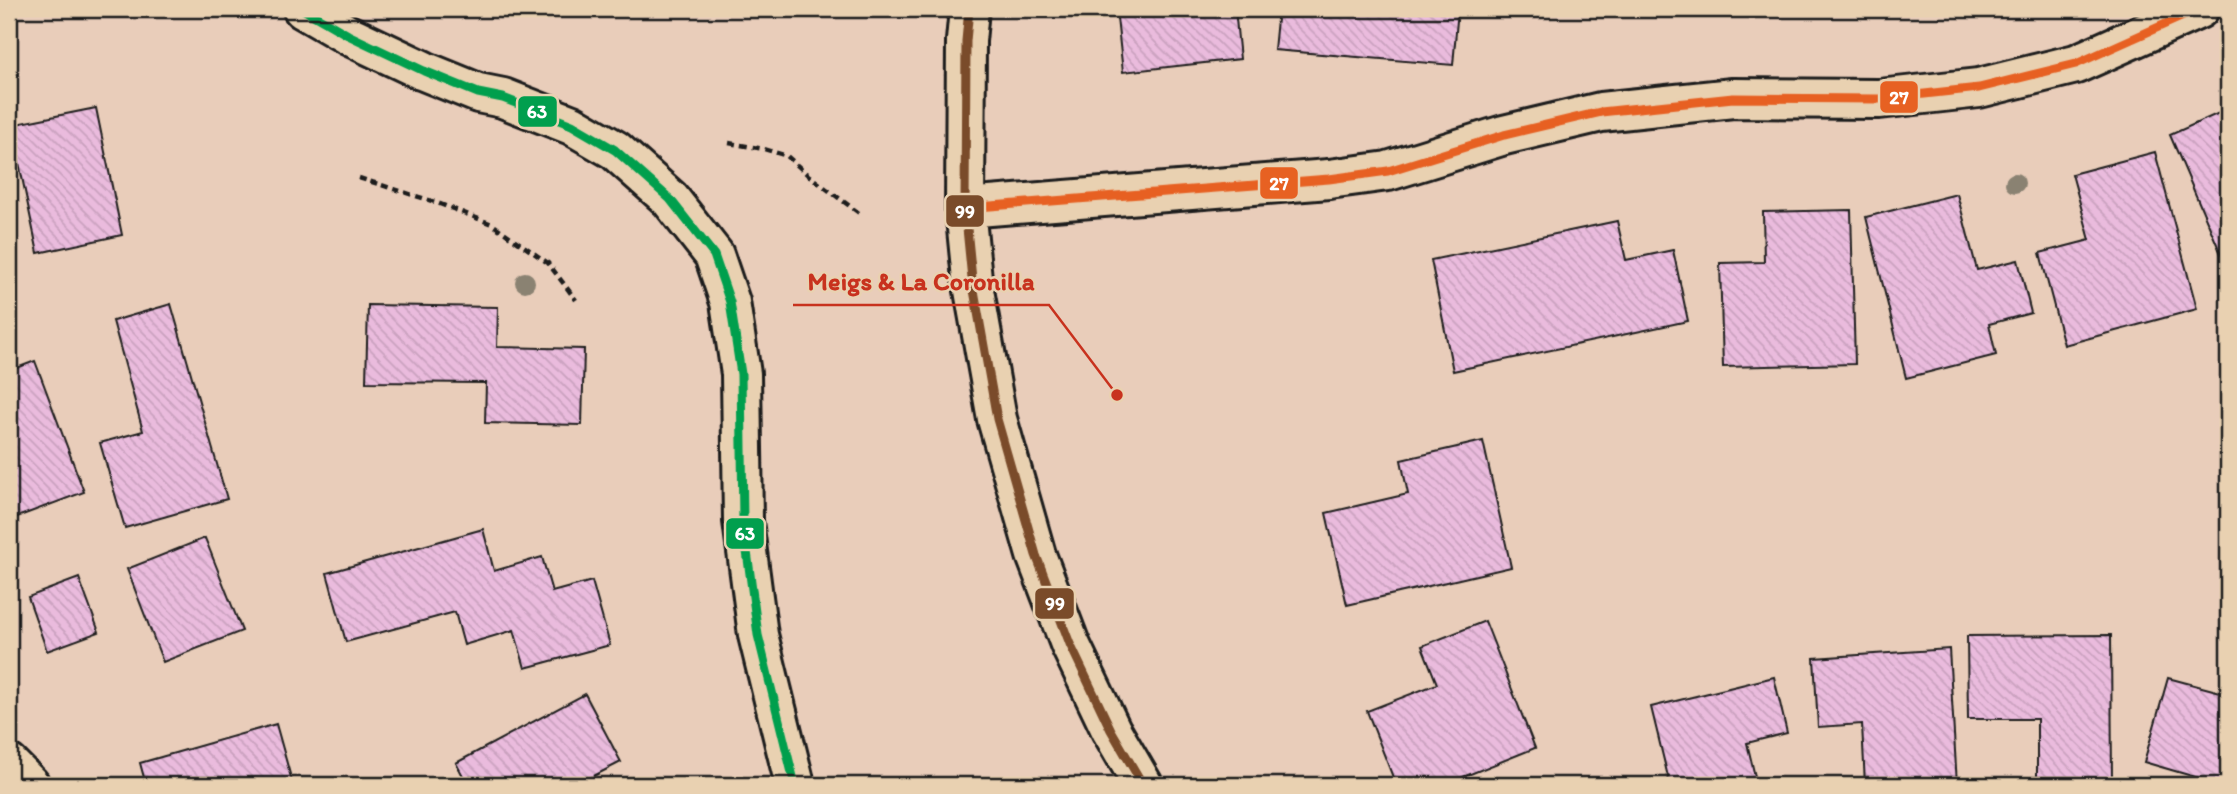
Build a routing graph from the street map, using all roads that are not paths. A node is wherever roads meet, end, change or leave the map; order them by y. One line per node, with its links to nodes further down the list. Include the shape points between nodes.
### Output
1 (303, 9): 7 (street, via 424,71 572,125 615,150 670,200 714,255 730,302 741,374 743,521 756,622)
2 (969, 9): 4 (street)
3 (2199, 9): 4 (street, via 2076,64 1979,88 1879,99 1733,98 1601,112 1504,135 1388,171)
4 (965, 208): 8 (street, via 972,279 997,419 1036,555 1070,644)
5 (9, 764): 6 (street)
6 (30, 785)
7 (794, 785)
8 (1143, 785)

